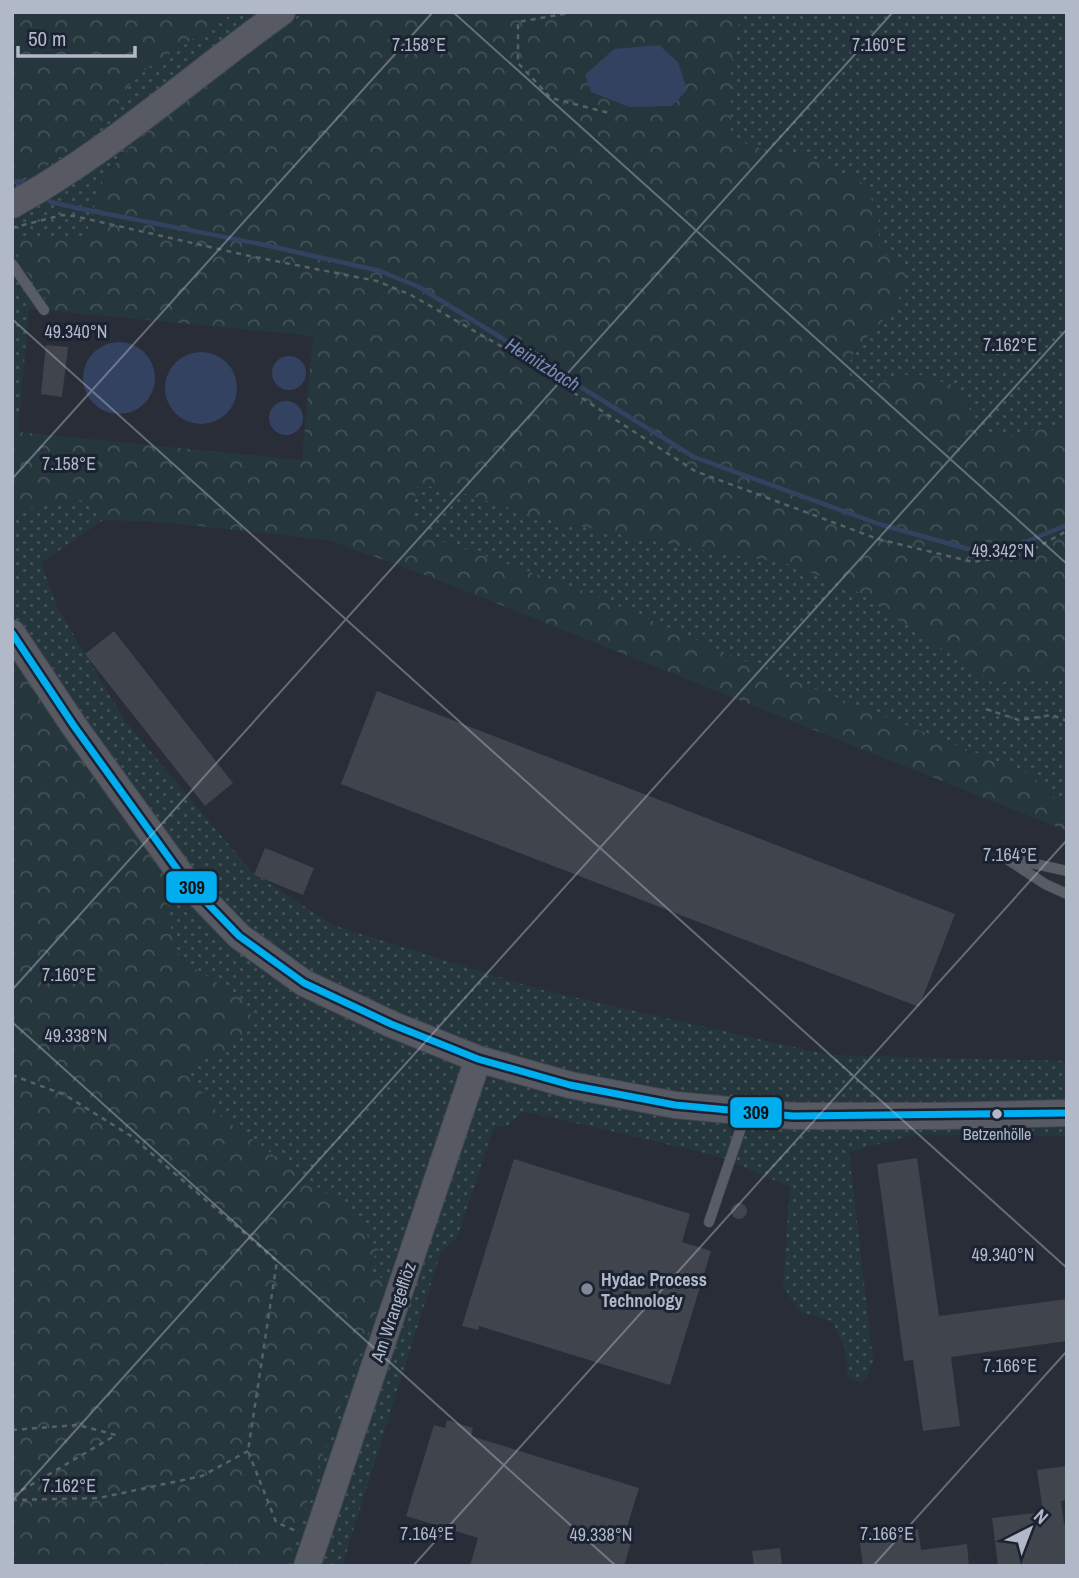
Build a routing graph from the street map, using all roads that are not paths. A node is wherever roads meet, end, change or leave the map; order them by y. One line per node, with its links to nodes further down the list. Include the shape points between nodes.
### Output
1 (282, 12): 2 (street, via 136,125 57,181)
2 (12, 205)
3 (12, 264): 4 (lane)
4 (44, 310)
5 (12, 633): 8 (street, via 185,880 239,936 304,983)
6 (1067, 871): 7 (lane, via 1004,857)
7 (1067, 894)
8 (478, 1059): 9 (street, via 570,1085 675,1105); 12 (street, Am Wrangelflöz)
9 (746, 1112): 10 (street, via 857,1117); 11 (lane)
10 (1067, 1113)
11 (709, 1222)
12 (307, 1566)

